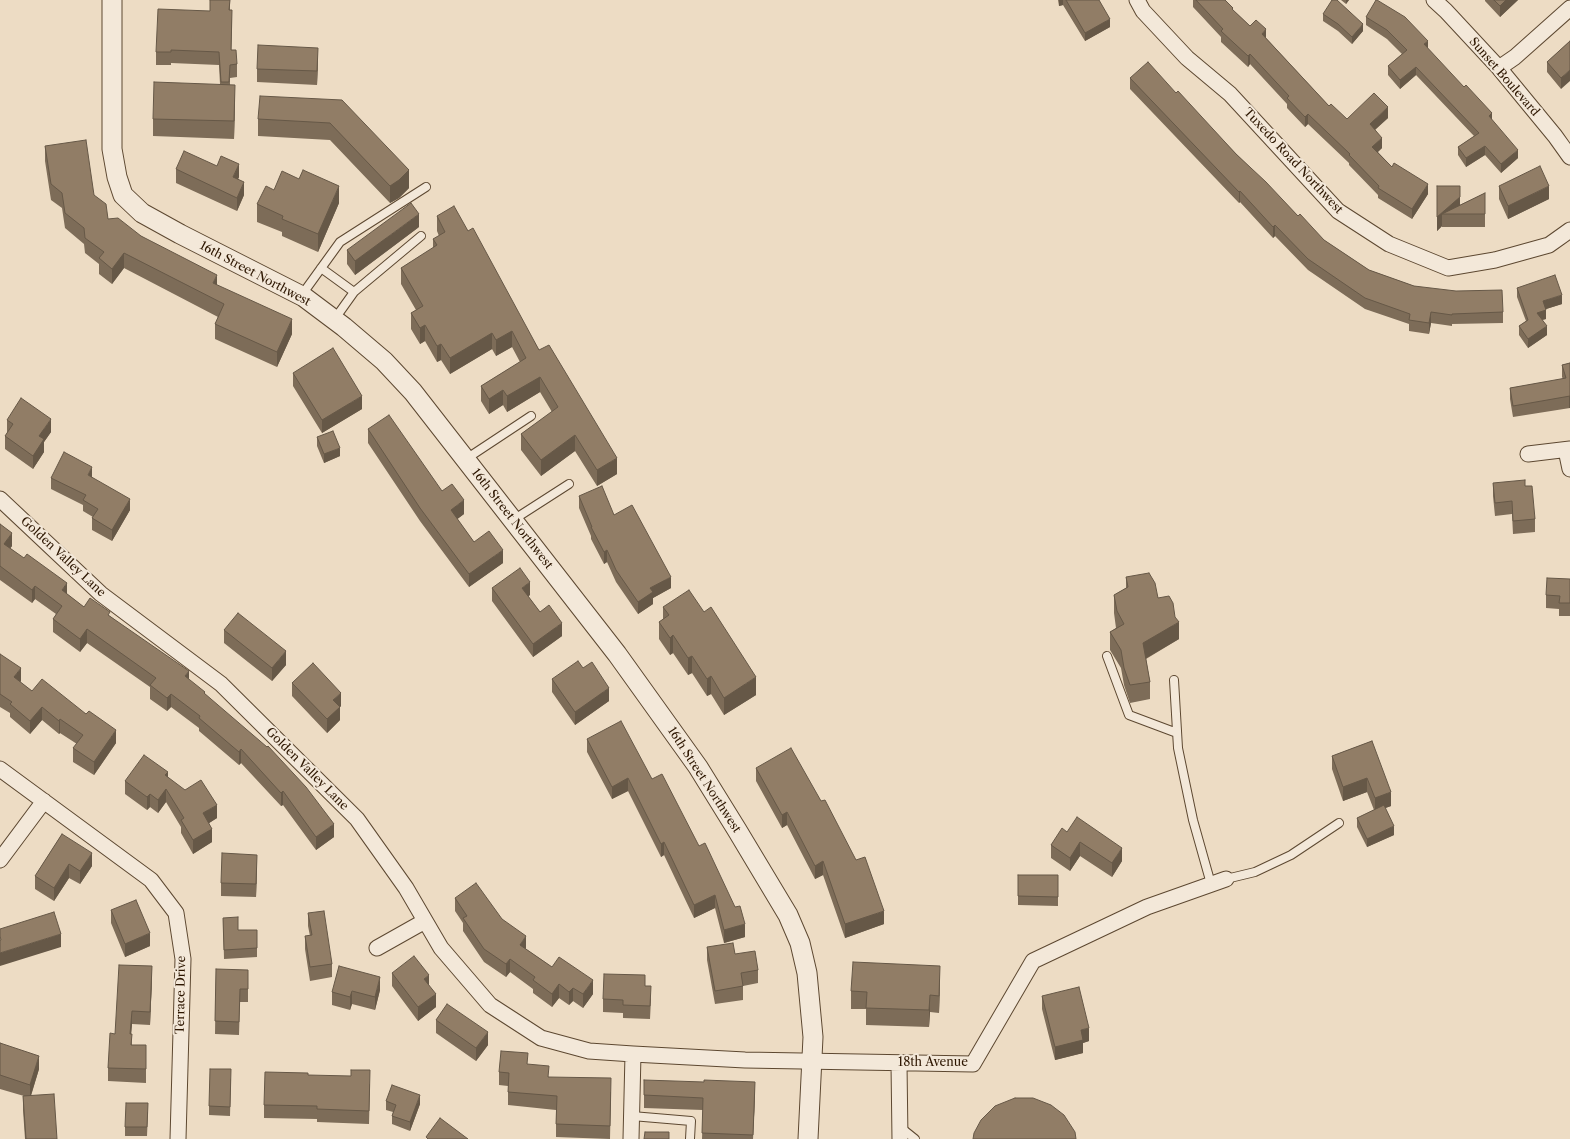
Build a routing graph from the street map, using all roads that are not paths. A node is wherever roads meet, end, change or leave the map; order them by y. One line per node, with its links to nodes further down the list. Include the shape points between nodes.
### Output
1 (112, 0): 12 (street, 16th Street Northwest, via 112,149 123,195 142,213)
2 (1138, 0): 8 (street, Tuxedo Road Northwest, via 1143,11 1187,58 1230,94 1338,211 1389,244 1448,268 1494,260 1549,245)
3 (1434, 0): 5 (street, Sunset Boulevard)
4 (1570, 8): 5 (street)
5 (1499, 68): 6 (street, Sunset Boulevard)
6 (1570, 158)
7 (426, 187): 10 (lane, via 340,242)
8 (1570, 230)
9 (421, 236): 11 (lane)
10 (321, 268): 11 (lane); 12 (lane)
11 (354, 292): 13 (lane)
12 (301, 296): 13 (street, 16th Street Northwest)
13 (334, 320): 17 (street, 16th Street Northwest, via 384,361 413,392)
14 (531, 416): 17 (lane)
15 (1568, 450): 16 (street); 18 (street)
16 (1528, 454)
17 (466, 460): 21 (street, 16th Street Northwest)
18 (1570, 468)
19 (569, 484): 21 (lane)
20 (0, 499): 31 (street, Golden Valley Lane, via 101,594 221,684 357,818 406,888)
21 (513, 520): 35 (street, 16th Street Northwest, via 617,654 698,767 788,915 800,943 807,972 812,1037)
22 (1107, 656): 24 (lane, via 1129,714)
23 (1174, 680): 24 (lane)
24 (1177, 733): 30 (lane, via 1193,820)
25 (0, 769): 26 (street, Terrace Drive)
26 (44, 800): 28 (street); 39 (street, Terrace Drive, via 151,880 176,913 183,958)
27 (1339, 823): 29 (lane, via 1291,855 1255,872)
28 (0, 860)
29 (1226, 879): 30 (street, 18th Avenue)
30 (1211, 884): 36 (street, 18th Avenue, via 1147,907 1033,961 973,1064)
31 (425, 921): 32 (street); 33 (street, Golden Valley Lane, via 441,948 490,1005 541,1038)
32 (377, 948)
33 (589, 1051): 34 (street, 18th Avenue)
34 (633, 1054): 35 (street, 18th Avenue); 37 (street)
35 (811, 1062): 36 (street, 18th Avenue); 42 (street, 16th Street Northwest)
36 (899, 1064): 38 (street)
37 (632, 1116): 40 (street); 41 (lane, via 691,1121)
38 (900, 1133): 43 (lane)
39 (178, 1139)
40 (631, 1139)
41 (690, 1139)
42 (808, 1139)
43 (915, 1139)

